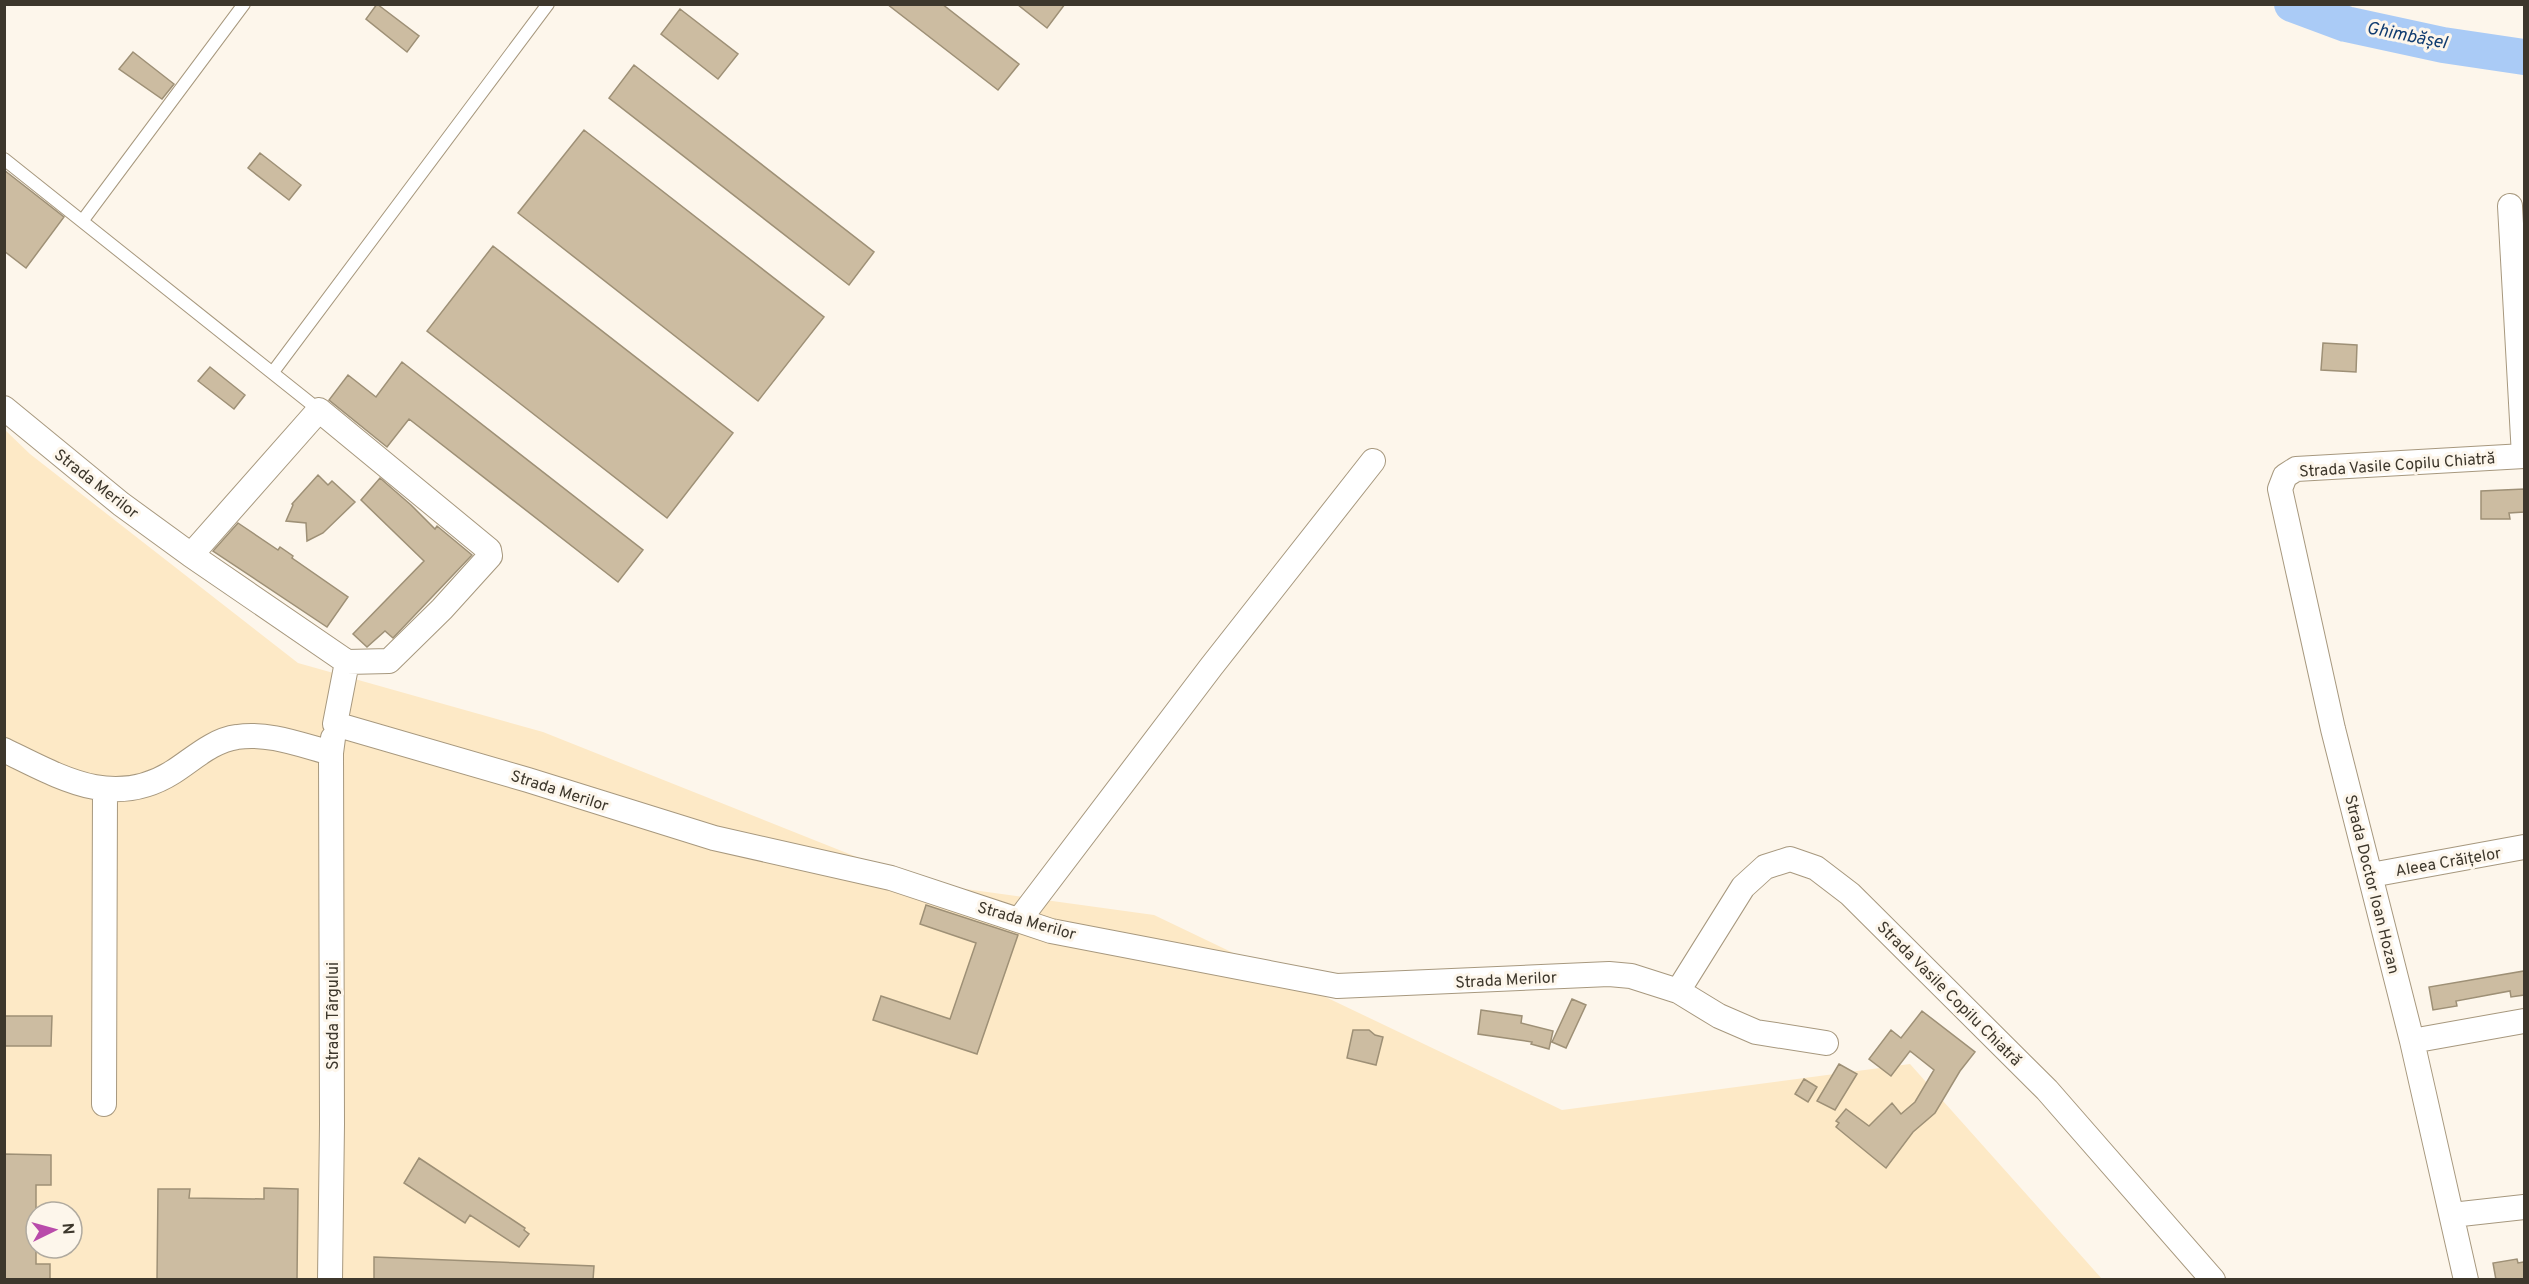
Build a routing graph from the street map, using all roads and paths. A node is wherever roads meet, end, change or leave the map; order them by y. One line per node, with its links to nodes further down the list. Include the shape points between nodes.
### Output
1 (244, 4): 5 (lane)
2 (548, 4): 7 (lane)
3 (4, 159): 5 (lane)
4 (2510, 206): 6 (street)
5 (83, 220): 7 (lane)
6 (2522, 353): 10 (street)
7 (273, 372): 9 (lane)
8 (4, 408): 13 (street, Strada Merilor, via 121,504)
9 (319, 410): 13 (street); 14 (street, via 489,550 490,556 389,661)
10 (2524, 456): 12 (street, Strada Vasile Copilu Chiatră, via 2296,469 2285,476)
11 (1373, 461): 21 (street)
12 (2280, 489): 20 (street, Strada Doctor Ioan Hozan, via 2333,729)
13 (191, 555): 14 (street, Strada Merilor)
14 (347, 662): 15 (street)
15 (335, 724): 17 (street, Strada Târgului); 21 (street, Strada Merilor, via 714,838 891,878)
16 (4, 750): 18 (street, via 79,784)
17 (331, 753): 18 (street, via 261,735 234,737 204,750 147,785); 29 (street, Strada Târgului)
18 (105, 790): 26 (street)
19 (2524, 847): 20 (street, Aleea Crăițelor)
20 (2371, 875): 24 (street, Strada Doctor Ioan Hozan)
21 (1019, 920): 22 (street, Strada Merilor, via 1051,931 1337,986 1609,974 1630,976)
22 (1678, 991): 25 (street, Strada Merilor, via 1719,1016 1756,1032); 30 (street, Strada Vasile Copilu Chiatră, via 1750,880 1765,867 1791,859 1816,868 1850,894 2047,1090)
23 (2524, 1021): 24 (street)
24 (2412, 1041): 28 (street, Strada Doctor Ioan Hozan)
25 (1826, 1043)
26 (104, 1104)
27 (2524, 1207): 28 (street)
28 (2452, 1215): 31 (street, Strada Doctor Ioan Hozan)
29 (330, 1280)
30 (2213, 1280)
31 (2466, 1280)

